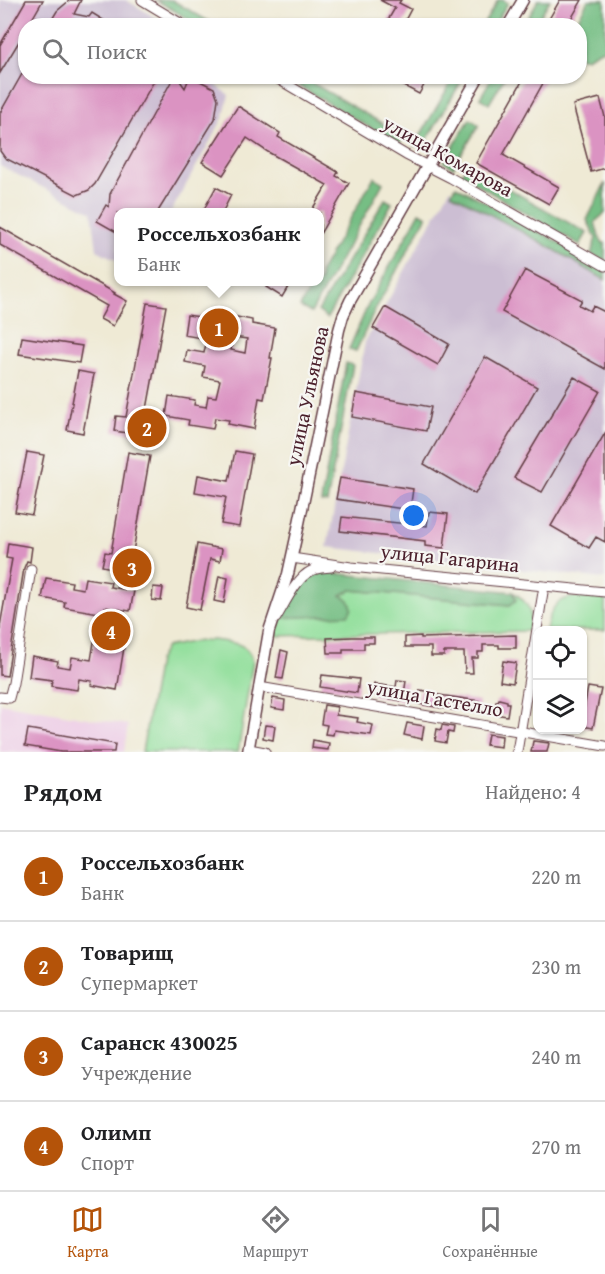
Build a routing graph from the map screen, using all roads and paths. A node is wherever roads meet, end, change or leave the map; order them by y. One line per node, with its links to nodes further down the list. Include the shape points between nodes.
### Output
1 (142, 0): 3 (street)
2 (523, 0): 4 (main road)
3 (172, 18)
4 (513, 18)
5 (286, 84): 7 (street, улица Комарова)
6 (474, 84): 7 (main road, улица Ульянова)
7 (428, 166): 8 (street, улица Комарова); 9 (main road, улица Ульянова, via 343,316)
8 (605, 266)
9 (292, 558): 10 (street, улица Гагарина); 14 (main road, улица Ульянова)
10 (351, 567): 12 (street, улица Гагарина); 14 (street, via 328,567 301,578)
11 (31, 569): 16 (street, via 13,683 9,698)
12 (544, 586): 13 (street, улица Гагарина); 17 (street)
13 (605, 592)
14 (269, 631): 15 (main road, улица Ульянова)
15 (259, 687): 17 (street, улица Гастелло); 19 (main road, улица Ульянова)
16 (0, 697)
17 (520, 731): 18 (street, улица Гастелло); 21 (street)
18 (605, 746)
19 (249, 751): 20 (street)
20 (265, 752)
21 (517, 752)

